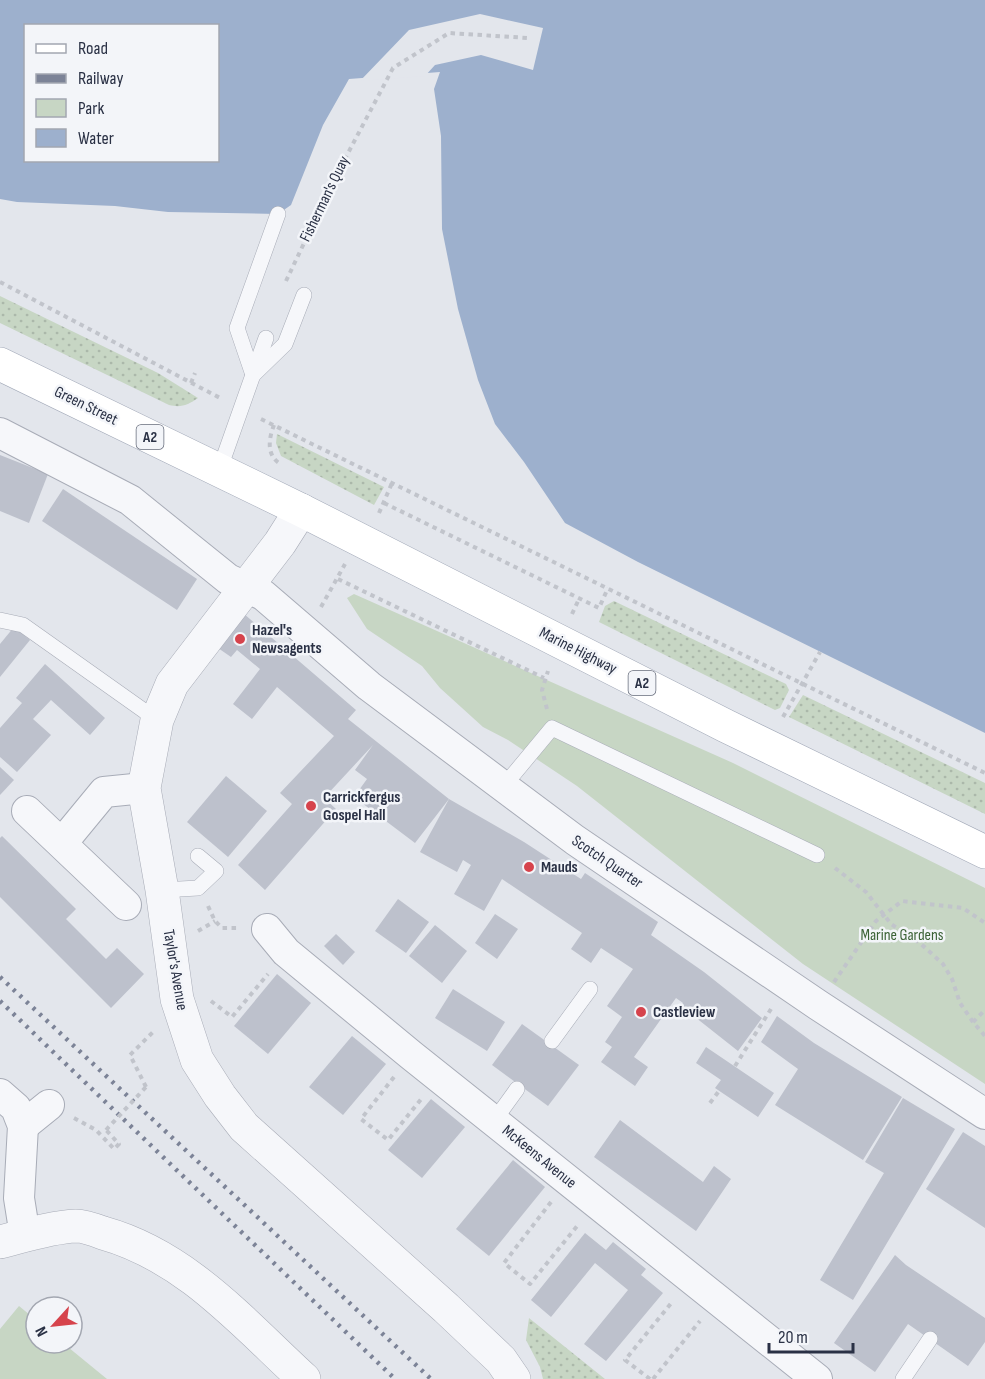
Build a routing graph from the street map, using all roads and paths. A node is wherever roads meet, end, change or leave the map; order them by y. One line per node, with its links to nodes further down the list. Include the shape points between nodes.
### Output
1 (528, 39): 4 (path, Fisherman's Quay, via 449,33 393,68 338,172)
2 (278, 214): 9 (lane, via 237,328)
3 (0, 282): 10 (path)
4 (284, 288)
5 (304, 295): 9 (lane, via 285,344)
6 (266, 338): 9 (lane)
7 (3, 372): 13 (main road, Green Street / A2)
8 (195, 373): 10 (path)
9 (252, 375): 11 (lane)
10 (191, 383): 11 (path)
11 (240, 409): 13 (lane); 14 (path)
12 (0, 433): 20 (street, via 130,500 228,579)
13 (219, 471): 16 (main road, Green Street / A2)
14 (393, 483): 15 (path); 21 (path)
15 (384, 503): 17 (path); 22 (path)
16 (301, 510): 18 (main road, Marine Highway / A2); 20 (street, Taylor's Avenue)
17 (379, 513)
18 (357, 539): 19 (path); 38 (main road, Marine Highway / A2)
19 (338, 579): 25 (path); 28 (path)
20 (247, 587): 25 (street, Scotch Quarter, via 263,595); 31 (street, Taylor's Avenue, via 172,684)
21 (608, 588): 22 (path, via 598,608); 29 (path)
22 (579, 599): 23 (path)
23 (572, 614)
24 (0, 620): 31 (lane, via 23,625)
25 (307, 632): 34 (street, Scotch Quarter, via 369,686)
26 (820, 652): 29 (path)
27 (550, 667): 28 (path)
28 (544, 678): 32 (path, via 542,690)
29 (803, 683): 30 (path); 33 (path)
30 (783, 717)
31 (157, 720): 35 (street, Taylor's Avenue)
32 (552, 728): 34 (lane); 39 (lane)
33 (985, 773)
34 (503, 787): 48 (street, Scotch Quarter)
35 (144, 788): 37 (street, via 104,792); 42 (street, Taylor's Avenue)
36 (27, 811): 37 (street)
37 (62, 843): 43 (street)
38 (985, 852)
39 (817, 855): 44 (path, via 866,892)
40 (198, 856): 41 (lane, via 216,871)
41 (198, 888): 42 (lane); 46 (path, via 222,928)
42 (162, 890): 50 (street, Taylor's Avenue)
43 (126, 905)
44 (884, 914): 45 (path, via 902,901 963,908); 51 (path); 53 (path, via 891,924 943,964)
45 (984, 920)
46 (267, 929): 47 (street, McKeens Avenue)
47 (286, 952): 50 (path, via 232,1017 203,994); 57 (street, McKeens Avenue)
48 (787, 984): 51 (street, Scotch Quarter); 58 (path)
49 (590, 989): 55 (lane)
50 (177, 999): 75 (street, Taylor's Avenue, via 197,1060 244,1127 454,1316 501,1360)
51 (818, 1005): 65 (street, Scotch Quarter)
52 (985, 1010): 53 (path)
53 (973, 1022): 54 (path)
54 (985, 1036)
55 (552, 1041)
56 (130, 1054): 64 (path, bridge, via 146,1087 106,1130 119,1144 114,1149 96,1130)
57 (411, 1055): 59 (street, McKeens Avenue); 59 (path, via 361,1119 388,1140)
58 (735, 1066)
59 (439, 1077): 66 (street, McKeens Avenue)
60 (517, 1089): 66 (lane)
61 (719, 1091): 63 (path)
62 (0, 1094): 67 (street, via 16,1108)
63 (710, 1103)
64 (49, 1105): 67 (street)
65 (985, 1114)
66 (494, 1121): 68 (street, McKeens Avenue)
67 (23, 1126): 70 (street)
68 (568, 1180): 69 (street, McKeens Avenue); 69 (path, via 504,1263 530,1284)
69 (596, 1203): 71 (street, McKeens Avenue)
70 (12, 1239): 74 (street, via 78,1226 120,1238 168,1260 203,1285)
71 (690, 1279): 72 (street, McKeens Avenue); 76 (path, via 625,1360)
72 (717, 1300): 76 (path); 77 (street, McKeens Avenue)
73 (930, 1339): 78 (lane)
74 (304, 1379)
75 (514, 1379)
76 (652, 1379)
77 (817, 1379)
78 (903, 1379)

